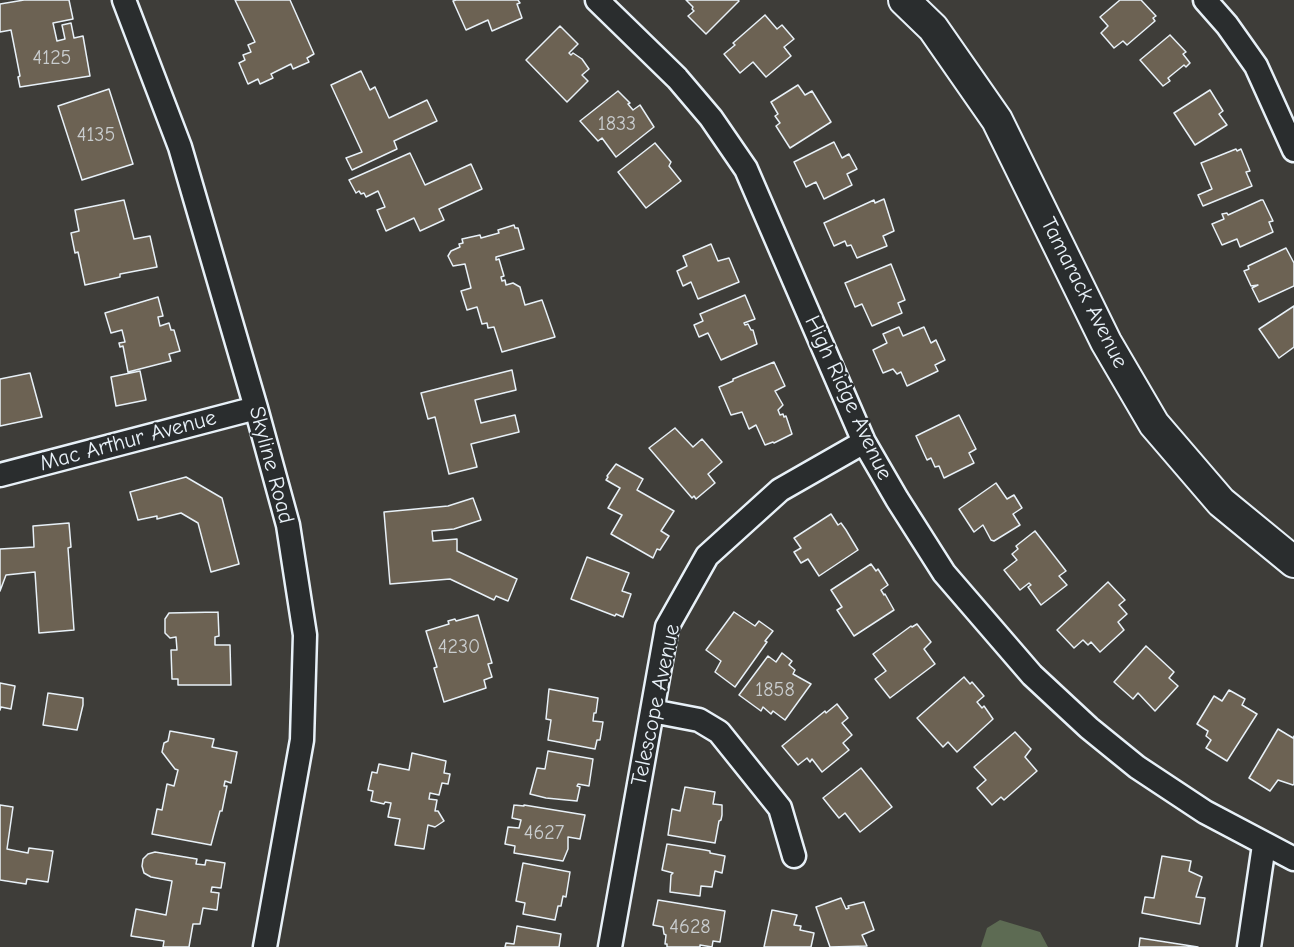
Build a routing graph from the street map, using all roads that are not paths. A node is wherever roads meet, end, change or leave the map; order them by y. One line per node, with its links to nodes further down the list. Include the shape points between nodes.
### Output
1 (124, 0): 6 (street, Skyline Road, via 180,147)
2 (597, 0): 7 (street, High Ridge Avenue, via 677,78 746,169)
3 (904, 0): 9 (main road, Tamarack Avenue, via 933,28 997,120 1106,342 1154,424 1221,502)
4 (1205, 0): 5 (street, via 1256,66)
5 (1294, 150)
6 (256, 408): 8 (street, Mac Arthur Avenue); 14 (street, Skyline Road, via 288,525 305,635 302,740)
7 (864, 442): 10 (street, Telescope Avenue, via 780,489 707,556 667,627); 11 (street, High Ridge Avenue, via 944,573 1032,675 1137,767)
8 (0, 475)
9 (1294, 562)
10 (652, 711): 12 (street, via 699,720 719,732 780,808); 15 (street, Telescope Avenue)
11 (1264, 845): 13 (street, High Ridge Avenue); 16 (street)
12 (794, 856)
13 (1294, 859)
14 (265, 947)
15 (610, 947)
16 (1249, 947)

